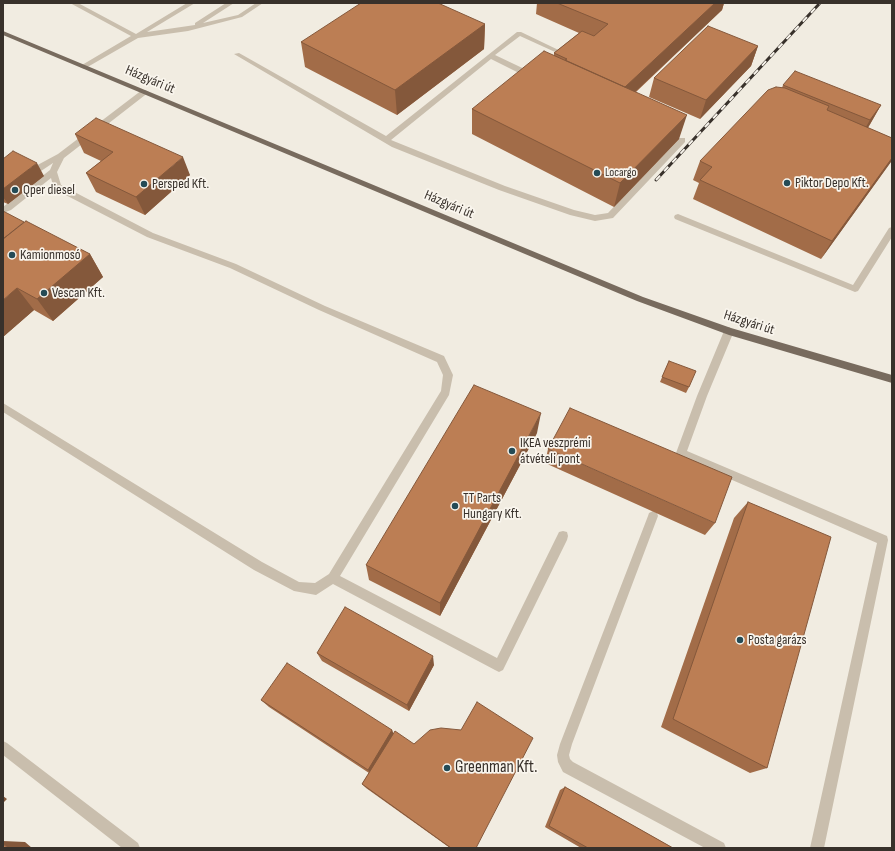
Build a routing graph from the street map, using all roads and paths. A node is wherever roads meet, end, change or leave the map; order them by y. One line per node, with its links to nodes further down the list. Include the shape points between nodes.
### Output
1 (73, 3): 7 (lane)
2 (192, 3): 7 (lane)
3 (231, 3): 5 (lane)
4 (260, 3): 5 (lane, via 240,16)
5 (188, 29): 7 (lane)
6 (3, 33): 11 (main road, Házgyári út)
7 (135, 36): 11 (lane)
8 (237, 54): 14 (lane)
9 (491, 56): 10 (lane, via 519,33); 12 (lane); 14 (lane)
10 (568, 56)
11 (84, 66): 13 (main road, Házgyári út)
12 (532, 76)
13 (145, 92): 16 (lane); 22 (main road, Házgyári út, via 640,299)
14 (387, 139): 15 (lane, via 395,145 502,188 572,213 595,218 610,216)
15 (682, 140)
16 (62, 156): 17 (lane); 18 (lane)
17 (53, 172): 19 (lane); 27 (lane, via 58,187 150,235 233,266 322,308 441,359 448,375 446,392)
18 (24, 178)
19 (3, 210)
20 (678, 217): 21 (lane, via 855,289)
21 (892, 230)
22 (729, 331): 23 (main road, Házgyári út); 31 (lane, via 678,458 883,540)
23 (892, 379)
24 (3, 407): 27 (lane, via 258,566 298,587 316,588)
25 (654, 516): 30 (lane, via 566,744 564,762 568,767)
26 (563, 536): 27 (lane, via 499,666)
27 (333, 578)
28 (3, 747): 29 (lane)
29 (133, 848)
30 (720, 848)
31 (817, 848)

